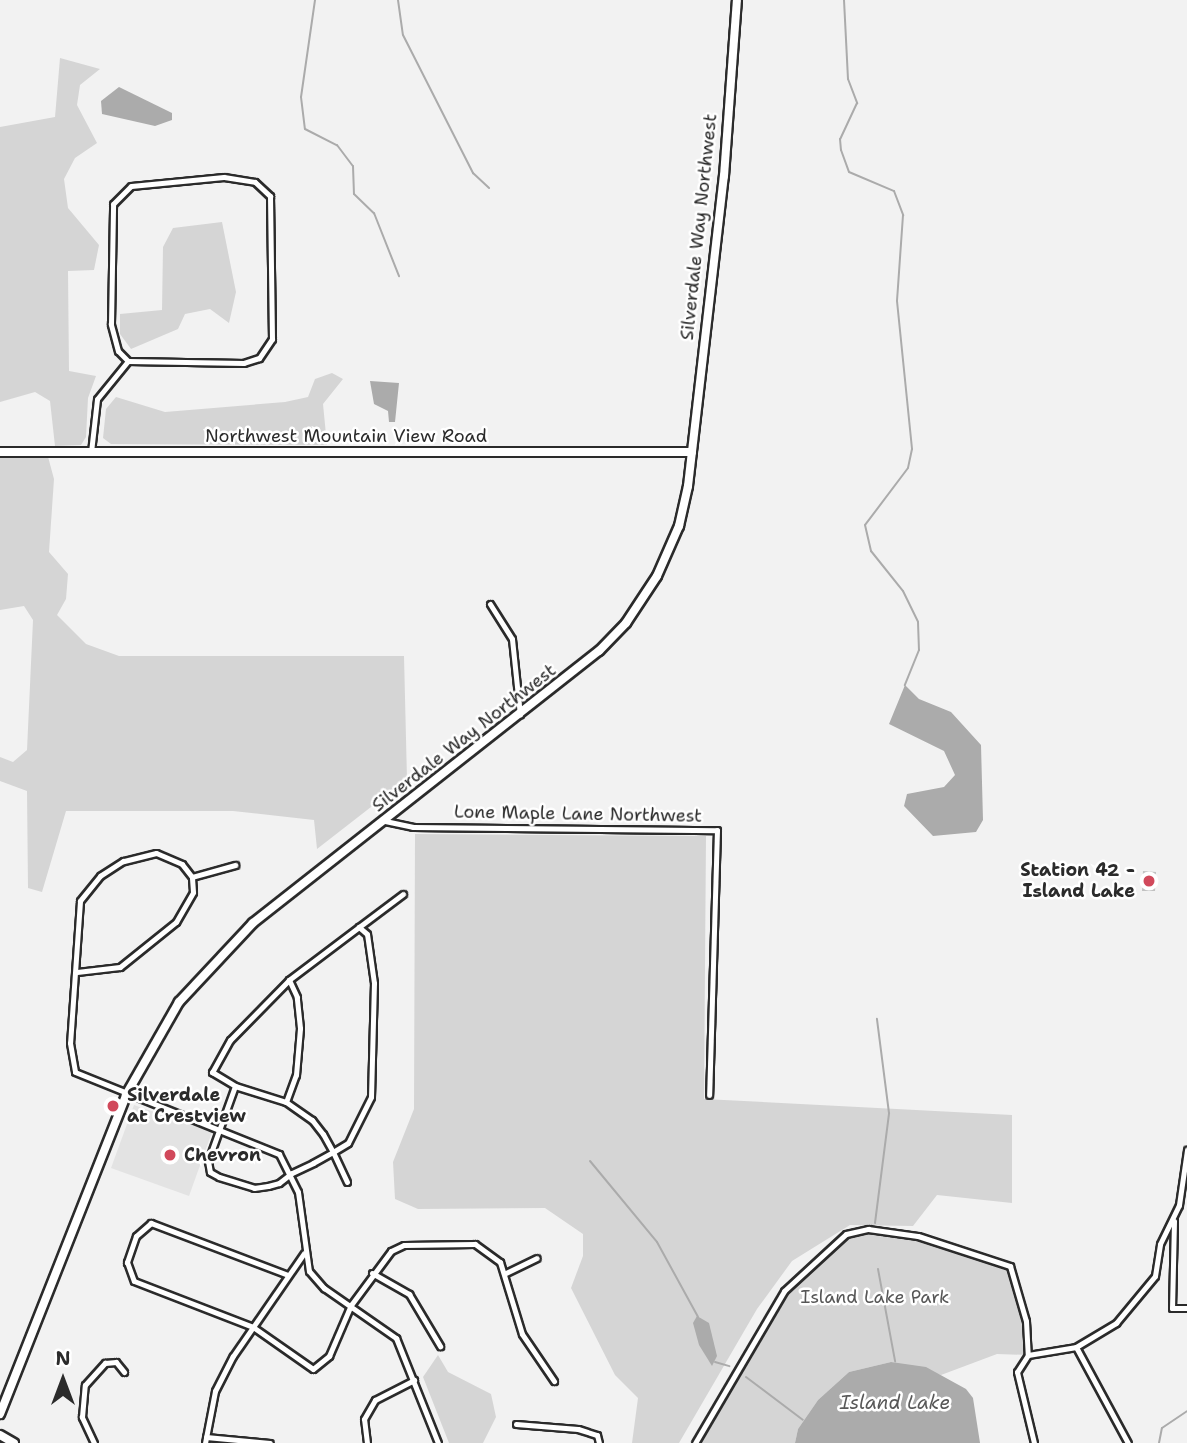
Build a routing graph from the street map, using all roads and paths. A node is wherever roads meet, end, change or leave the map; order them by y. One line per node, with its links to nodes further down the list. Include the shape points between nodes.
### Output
1 (737, 0): 5 (main road, Silverdale Way Northwest)
2 (128, 361): 2 (street, via 118,351 111,324 110,224 113,204 123,191 149,183 224,177 264,188 274,213 269,346 244,363); 4 (street, via 97,399)
3 (0, 452): 4 (main road, Northwest Mountain View Road)
4 (91, 452): 5 (main road, Northwest Mountain View Road)
5 (692, 452): 7 (main road, Silverdale Way Northwest, via 679,526 645,596 609,641)
6 (490, 604): 7 (street, via 512,639)
7 (520, 715): 8 (main road, Silverdale Way Northwest)
8 (385, 821): 16 (main road, Silverdale Way Northwest, via 233,942 178,1002); 17 (street, Lone Maple Lane Northwest, via 413,827 717,830)
9 (235, 865): 10 (street)
10 (192, 877): 13 (street, via 189,906 154,940 120,967); 13 (street, via 182,864 156,853 112,867 78,906)
11 (403, 894): 12 (street)
12 (359, 928): 14 (street); 21 (street, via 372,947 371,1097 348,1143)
13 (76, 971): 16 (street, via 71,1044 75,1072)
14 (289, 980): 15 (street, via 230,1040 212,1072); 18 (street, via 300,1028 296,1075)
15 (235, 1086): 18 (street); 19 (street)
16 (126, 1095): 19 (street); 39 (main road, Silverdale Way Northwest)
17 (709, 1095)
18 (286, 1101): 21 (street, via 312,1120)
19 (220, 1127): 22 (street, via 266,1146); 22 (street, via 208,1161 210,1172 254,1188)
20 (1187, 1150): 24 (street)
21 (333, 1152): 22 (street); 23 (street)
22 (292, 1173): 25 (street)
23 (347, 1182)
24 (1175, 1216): 31 (street, via 1172,1308); 34 (street, via 1160,1244 1155,1276 1116,1323)
25 (304, 1253): 29 (street); 30 (street, via 309,1271 324,1288)
26 (537, 1258): 28 (street)
27 (372, 1273): 28 (street, via 384,1257 404,1245 454,1243 486,1250); 30 (street); 33 (street, via 409,1294)
28 (506, 1273): 38 (street, via 522,1334)
29 (288, 1275): 32 (street); 32 (street, via 151,1223 142,1226 127,1262 134,1281)
30 (351, 1305): 32 (street, via 329,1356 313,1368); 37 (street, via 396,1338)
31 (1187, 1308)
32 (253, 1327): 42 (street, via 215,1391)
33 (440, 1346)
34 (1076, 1347): 35 (street); 51 (street)
35 (1028, 1355): 49 (street, via 1026,1321 1010,1266 918,1236 868,1230 846,1234 784,1291); 50 (street, via 1017,1372)
36 (124, 1372): 44 (street, via 116,1363 105,1363 85,1385 82,1417)
37 (414, 1380): 46 (street, via 375,1400 364,1419); 47 (street)
38 (554, 1381)
39 (0, 1414)
40 (516, 1424): 48 (street, via 579,1429 597,1434)
41 (0, 1435): 43 (main road)
42 (206, 1440): 45 (street)
43 (14, 1443)
44 (94, 1443)
45 (271, 1443)
46 (367, 1443)
47 (438, 1443)
48 (599, 1443)
49 (695, 1443)
50 (1034, 1443)
51 (1128, 1443)

